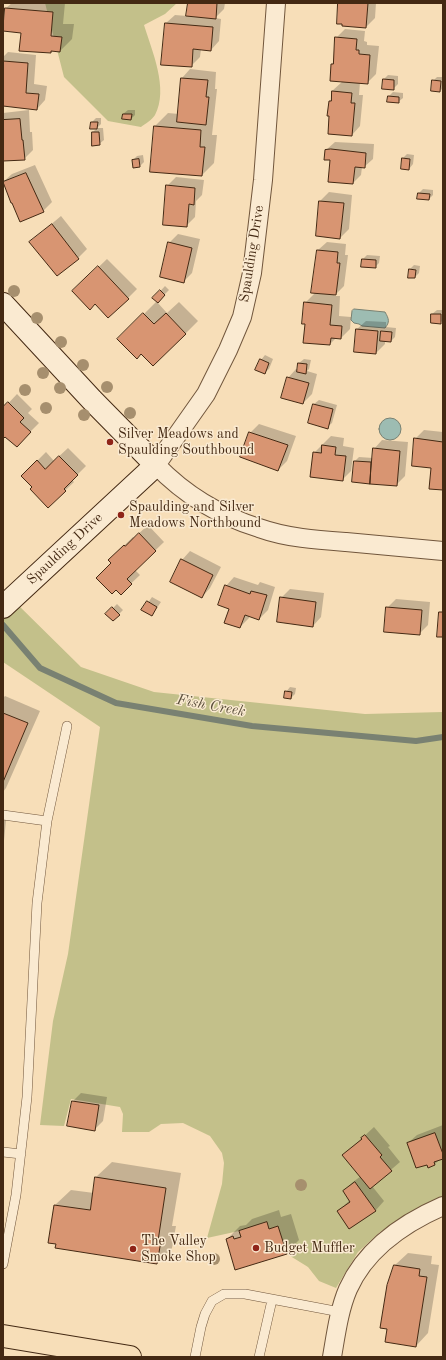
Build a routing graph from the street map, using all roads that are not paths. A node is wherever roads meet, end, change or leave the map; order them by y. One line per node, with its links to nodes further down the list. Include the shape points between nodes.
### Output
1 (276, 3): 3 (street, Spaulding Drive, via 263,180 252,273 242,317 206,394)
2 (3, 304): 3 (street)
3 (156, 465): 4 (street, via 171,481 200,500 259,528 304,538); 5 (street, Spaulding Drive)
4 (443, 551)
5 (3, 607)
6 (67, 726): 8 (lane)
7 (3, 815): 8 (lane)
8 (47, 821): 10 (lane, via 37,903 27,1098)
9 (3, 1152): 10 (lane)
10 (21, 1154): 12 (lane)
11 (443, 1206): 15 (street, via 411,1223 368,1256 348,1289)
12 (4, 1252): 13 (lane)
13 (3, 1264)
14 (272, 1300): 15 (lane); 18 (lane, via 245,1294 224,1294 212,1301 201,1327); 19 (lane)
15 (340, 1312): 20 (street)
16 (3, 1336): 17 (main road)
17 (130, 1357)
18 (195, 1357)
19 (259, 1357)
20 (332, 1357)

